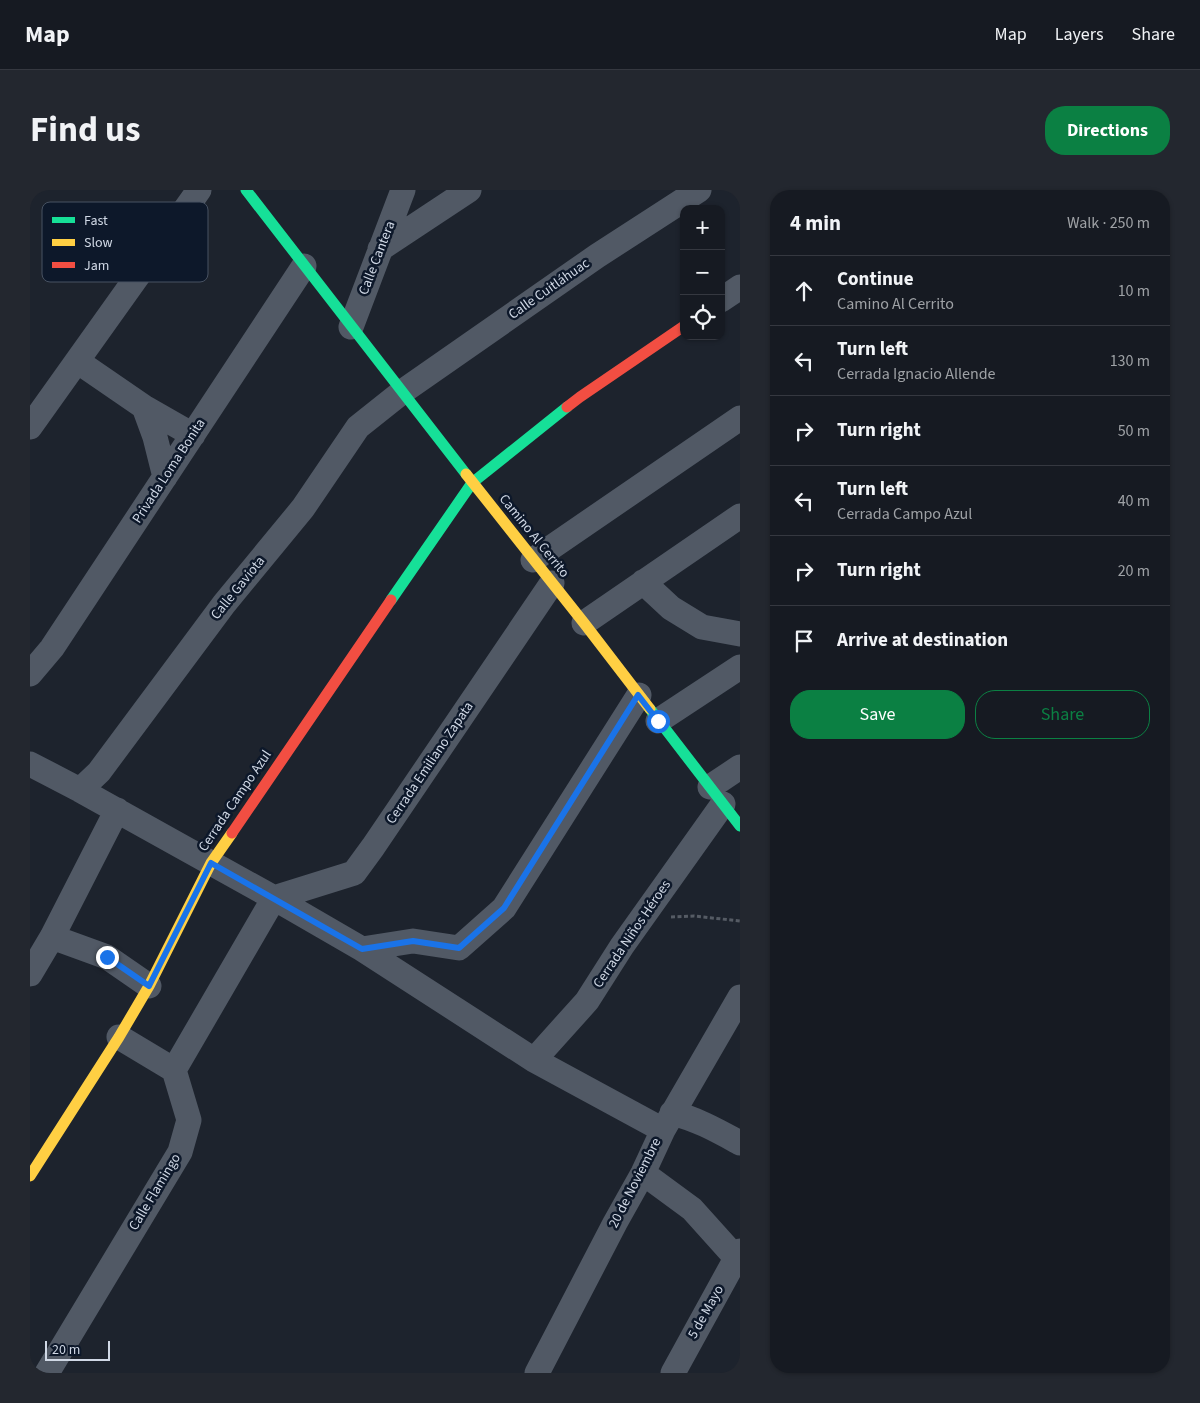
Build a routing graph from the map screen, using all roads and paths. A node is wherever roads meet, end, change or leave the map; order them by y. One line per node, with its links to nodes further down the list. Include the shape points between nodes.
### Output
1 (199, 190): 6 (street)
2 (246, 190): 8 (street, Camino Al Cerrito)
3 (403, 190): 7 (street, Calle Cantera)
4 (469, 190): 7 (street)
5 (699, 190): 15 (street, Calle Cuitláhuac, via 597,256)
6 (191, 202)
7 (380, 249): 12 (street, Calle Cantera)
8 (304, 266): 12 (street, Camino Al Cerrito); 19 (street, Privada Loma Bonita)
9 (134, 282): 14 (street)
10 (740, 287): 11 (street)
11 (725, 297)
12 (351, 327): 15 (street, Camino Al Cerrito)
13 (680, 329): 21 (street, Cerrada Campo Azul, via 580,397)
14 (78, 361): 16 (street); 18 (street)
15 (402, 392): 21 (street, Camino Al Cerrito); 34 (street, Calle Gaviota, via 358,427 304,508 224,604 99,772)
16 (144, 407): 19 (street); 20 (street)
17 (740, 418): 23 (street)
18 (30, 427)
19 (193, 435): 20 (street, Privada Loma Bonita)
20 (165, 477): 29 (street, Privada Loma Bonita, via 52,648)
21 (472, 482): 23 (street, Camino Al Cerrito); 38 (street, Cerrada Campo Azul)
22 (740, 516): 24 (street)
23 (533, 560): 25 (street, Camino Al Cerrito)
24 (644, 582): 26 (street); 27 (street, via 671,608 702,628)
25 (552, 583): 26 (street, Camino Al Cerrito); 39 (street, Cerrada Emiliano Zapata, via 354,873)
26 (584, 623): 30 (street, Camino Al Cerrito)
27 (740, 634)
28 (740, 667): 31 (street)
29 (30, 674)
30 (638, 695): 31 (street, Camino Al Cerrito); 43 (street, via 504,908 459,948 413,941)
31 (658, 721): 35 (street, Camino Al Cerrito)
32 (30, 764): 34 (street)
33 (740, 767): 35 (street)
34 (80, 790): 36 (street)
35 (717, 796): 37 (street, Camino Al Cerrito); 40 (street, Cerrada Niños Héroes)
36 (117, 810): 38 (street); 42 (street)
37 (740, 826)
38 (211, 863): 39 (street); 45 (street, Cerrada Campo Azul)
39 (274, 898): 43 (street); 49 (street)
40 (642, 917): 41 (path, via 694,916); 48 (street, Cerrada Niños Héroes, via 586,1001)
41 (740, 921)
42 (52, 937): 44 (street); 45 (street, via 107,957)
43 (362, 949): 48 (street)
44 (30, 974)
45 (149, 986): 47 (street, Cerrada Campo Azul)
46 (740, 998): 50 (street, 20 de Noviembre)
47 (119, 1036): 49 (street); 53 (street, Cerrada Campo Azul)
48 (534, 1060): 50 (street)
49 (174, 1070): 55 (street, Calle Flamingo, via 189,1120 180,1152)
50 (668, 1121): 51 (street, via 688,1117); 52 (street, 20 de Noviembre)
51 (740, 1143)
52 (643, 1173): 54 (street, via 692,1209); 56 (street, 20 de Noviembre)
53 (30, 1176)
54 (738, 1255): 57 (street, 5 de Mayo)
55 (47, 1373)
56 (537, 1373)
57 (673, 1373)

